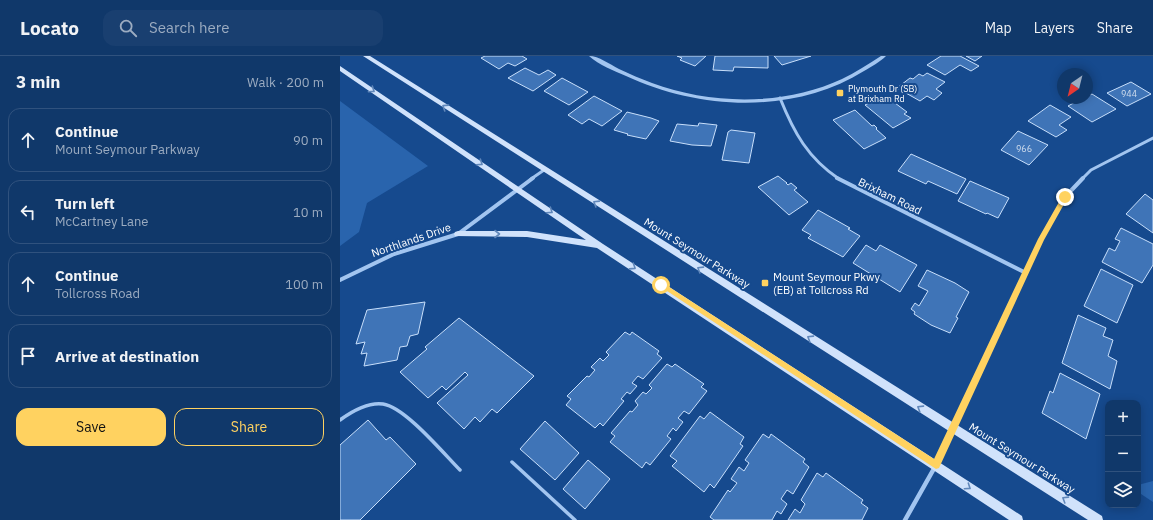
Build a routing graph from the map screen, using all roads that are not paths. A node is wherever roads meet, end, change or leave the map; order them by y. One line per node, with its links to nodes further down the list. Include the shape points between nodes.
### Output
1 (366, 56): 7 (main road, Mount Seymour Parkway, one-way to 1)
2 (591, 56): 5 (street, via 630,76 685,95 740,100)
3 (884, 56): 5 (street, via 855,74 828,86)
4 (340, 68): 8 (main road, one-way to 8)
5 (780, 98): 11 (street, Brixham Road, via 807,150 824,169 841,182)
6 (1153, 138): 11 (street, via 1091,170 1079,182 1065,197 1041,239)
7 (544, 170): 8 (street, Northlands Drive); 14 (main road, Mount Seymour Parkway, one-way to 7)
8 (518, 189): 9 (street, Northlands Drive); 10 (main road, one-way to 10)
9 (458, 234): 10 (main road, one-way to 10, via 527,234); 12 (street, Northlands Drive, via 394,254)
10 (600, 246): 16 (main road, one-way to 16)
11 (1026, 273): 14 (street)
12 (340, 280)
13 (340, 420): 17 (lane, via 364,407 384,404 402,412)
14 (953, 428): 16 (street); 21 (main road, Mount Seymour Parkway, one-way to 14)
15 (512, 462): 18 (lane)
16 (936, 465): 19 (street); 20 (main road, one-way to 20)
17 (460, 470)
18 (575, 520)
19 (905, 520)
20 (1018, 520)
21 (1098, 520)

